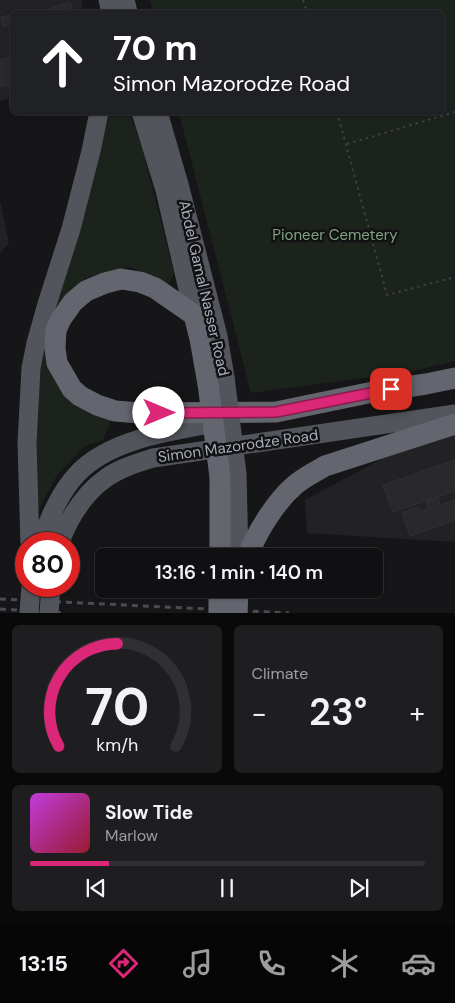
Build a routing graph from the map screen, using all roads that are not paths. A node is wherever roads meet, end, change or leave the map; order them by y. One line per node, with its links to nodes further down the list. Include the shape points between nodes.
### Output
1 (98, 115): 11 (main road, via 71,229 46,304 31,368 27,443)
2 (142, 115): 4 (main road, Abdel Gamal Nasser Road, via 165,190)
3 (159, 115): 6 (main road, Abdel Gamal Nasser Road, via 218,336)
4 (194, 315): 6 (highway, Abdel Gamal Nasser Road); 7 (highway, via 155,288 140,282 121,279 105,283 86,291 61,319 56,330 57,363 72,389 80,396 115,411)
5 (455, 378): 7 (highway, Simon Mazorodze Road)
6 (217, 381): 10 (highway, Abdel Gamal Nasser Road, bridge)
7 (276, 412): 12 (main road, Simon Mazorodze Road, via 174,431 106,452 77,474 66,488)
8 (455, 414): 13 (main road, Simon Mazorodze Road, via 153,458 106,478 91,490)
9 (455, 424): 16 (highway, via 325,466 307,476 274,507)
10 (229, 476): 14 (highway, Abdel Gamal Nasser Road); 15 (main road, Abdel Gamal Nasser Road)
11 (30, 532)
12 (44, 532)
13 (64, 532)
14 (221, 548)
15 (238, 548)
16 (252, 548)
17 (30, 597): 21 (main road, bridge)
18 (50, 597): 22 (main road, bridge)
19 (227, 598): 23 (highway, bridge)
20 (234, 598): 24 (highway, bridge)
21 (29, 613)
22 (49, 613)
23 (219, 613)
24 (237, 613)

